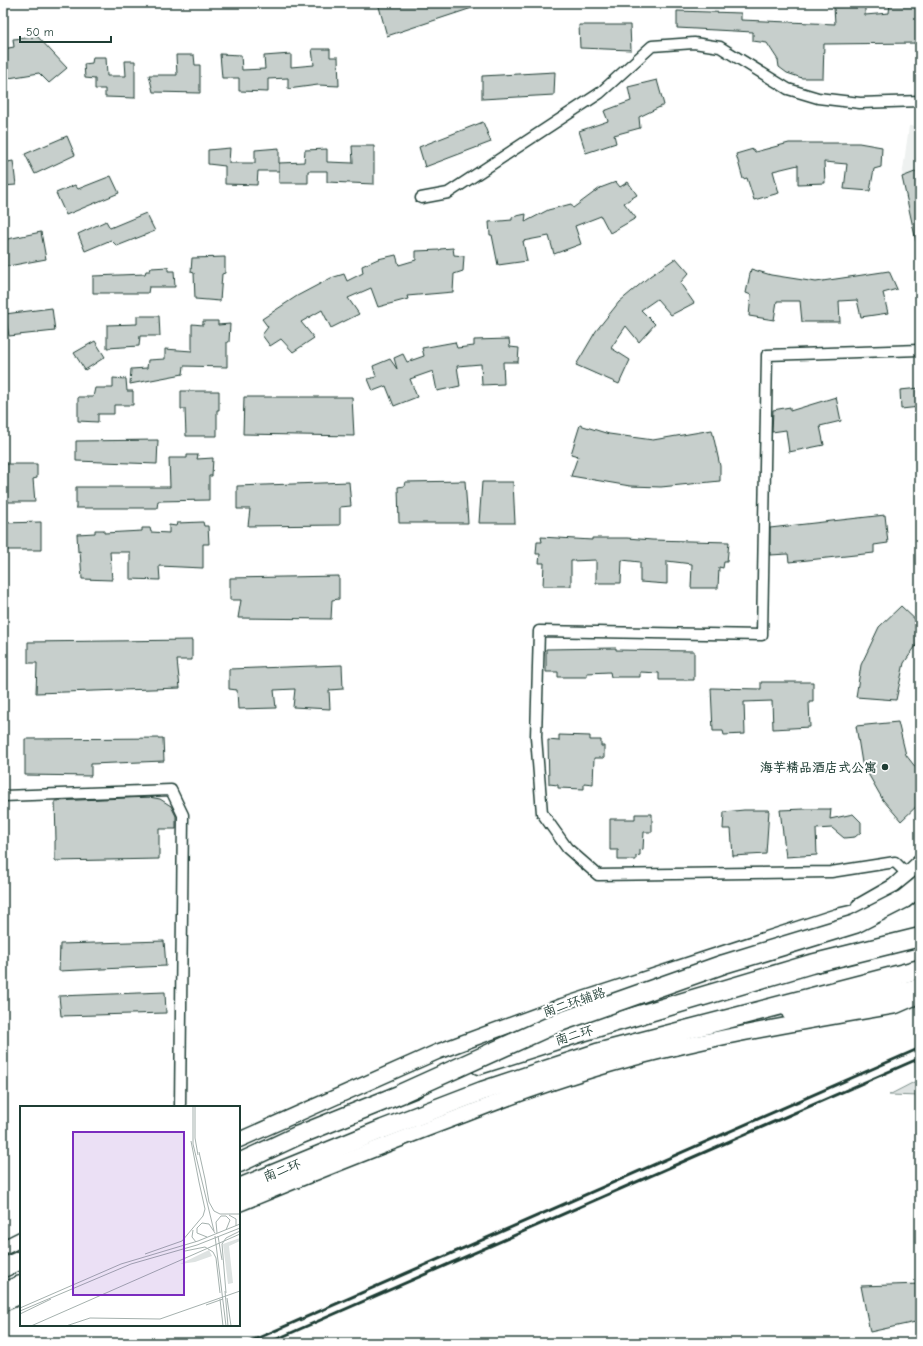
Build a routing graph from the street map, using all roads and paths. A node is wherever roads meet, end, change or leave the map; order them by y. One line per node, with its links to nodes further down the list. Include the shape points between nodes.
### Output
1 (920, 101): 2 (street, via 860,103 818,98 788,88 720,47 694,43 652,46 600,93 462,185 448,193)
2 (421, 198)
3 (920, 350): 6 (street, via 767,355 762,635 539,630 536,737 542,812 567,848 598,875 831,872 895,862)
4 (3, 796): 15 (street, via 171,790 183,814)
5 (920, 862): 6 (street)
6 (914, 880): 8 (street); 14 (highway, bridge, via 904,898 855,924 724,964 564,1020)
7 (920, 897): 8 (street, 南二环辅路)
8 (837, 916): 16 (street, 南二环辅路, via 562,1006 437,1052)
9 (920, 937): 14 (highway, 南二环, bridge, via 811,964 689,1000 500,1058)
10 (920, 969): 13 (highway, 南二环)
11 (920, 988): 13 (highway, via 847,1003)
12 (920, 992): 19 (street, via 912,999 896,1006 722,1037 595,1069 396,1140)
13 (688, 1029): 18 (highway, 南二环, via 597,1053 482,1091)
14 (402, 1093): 17 (highway, 南二环, via 299,1135)
15 (180, 1106)
16 (240, 1140)
17 (240, 1163)
18 (240, 1188)
19 (240, 1204)
20 (20, 1240): 21 (street)
21 (3, 1248)
22 (20, 1260): 23 (highway)
23 (3, 1268)
24 (20, 1285): 25 (highway)
25 (3, 1292)
26 (20, 1296): 27 (street)
27 (3, 1304)

